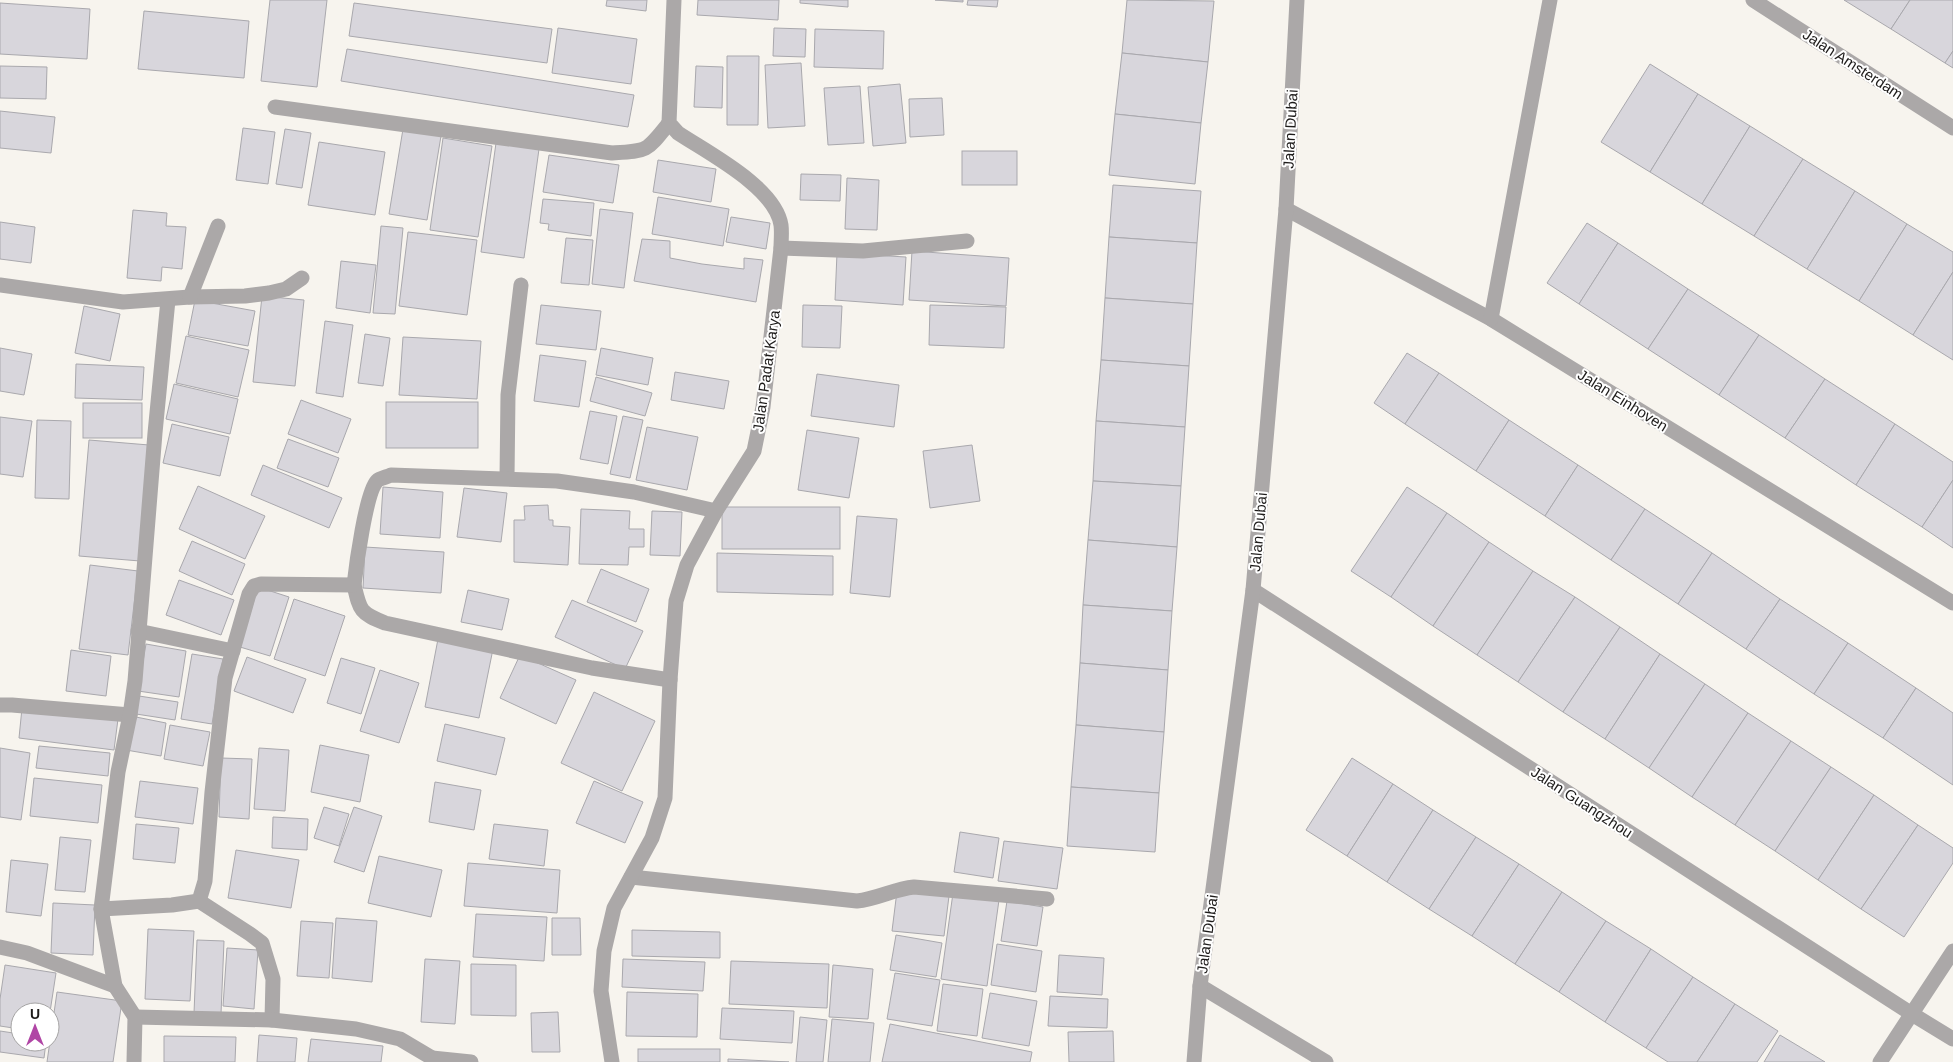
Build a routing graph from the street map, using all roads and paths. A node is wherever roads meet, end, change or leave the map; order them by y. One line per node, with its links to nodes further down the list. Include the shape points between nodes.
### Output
1 (674, 0): 6 (street)
2 (1297, 0): 8 (street, Jalan Dubai)
3 (1550, 0): 17 (street)
4 (1753, 0): 7 (street, Jalan Amsterdam)
5 (275, 107): 6 (street, via 612,154 640,151 651,146)
6 (669, 123): 11 (street, Jalan Padat Karya, via 678,133 755,184 770,200 781,224)
7 (1953, 128)
8 (1286, 209): 17 (street, Jalan Einhoven); 21 (street, Jalan Dubai)
9 (218, 226): 15 (street)
10 (967, 241): 11 (street, via 863,251)
11 (782, 248): 19 (street, Jalan Padat Karya, via 763,407 754,451)
12 (302, 278): 15 (street, via 286,289 269,293)
13 (0, 285): 16 (street, via 123,302)
14 (521, 286): 18 (street, via 508,395)
15 (190, 297): 16 (street)
16 (168, 300): 23 (street)
17 (1491, 319): 22 (street, Jalan Einhoven)
18 (506, 478): 19 (street, via 557,481 634,492); 20 (street, via 391,475 377,481 371,491)
19 (716, 511): 25 (street, Jalan Padat Karya, via 687,565 676,601)
20 (354, 585): 24 (street, via 254,586); 25 (street, via 359,606 368,616 385,623 592,668)
21 (1253, 590): 35 (street, Jalan Dubai); 36 (street, Jalan Guangzhou)
22 (1953, 603)
23 (138, 631): 24 (street); 27 (street)
24 (233, 651): 30 (street, via 225,678 205,881)
25 (670, 680): 28 (street, Jalan Padat Karya, via 665,798 652,838)
26 (0, 705): 27 (street)
27 (130, 715): 31 (street, via 118,772)
28 (631, 877): 29 (street, via 857,901 899,888 914,887); 43 (street, Jalan Padat Karya, via 614,908 604,951 601,991)
29 (1047, 899)
30 (199, 901): 31 (street, via 172,906); 38 (street, via 262,943 273,979)
31 (101, 909): 34 (street)
32 (0, 947): 34 (street, via 27,953)
33 (1953, 951): 36 (street)
34 (115, 986): 37 (street)
35 (1200, 986): 44 (street, Jalan Dubai); 45 (street)
36 (1912, 1014): 39 (street, Jalan Guangzhou); 46 (street)
37 (135, 1017): 38 (street); 41 (street)
38 (272, 1020): 40 (street, via 356,1029 400,1039)
39 (1953, 1039)
40 (432, 1060): 42 (street)
41 (134, 1062)
42 (471, 1062)
43 (612, 1062)
44 (1194, 1062)
45 (1326, 1062)
46 (1880, 1062)

